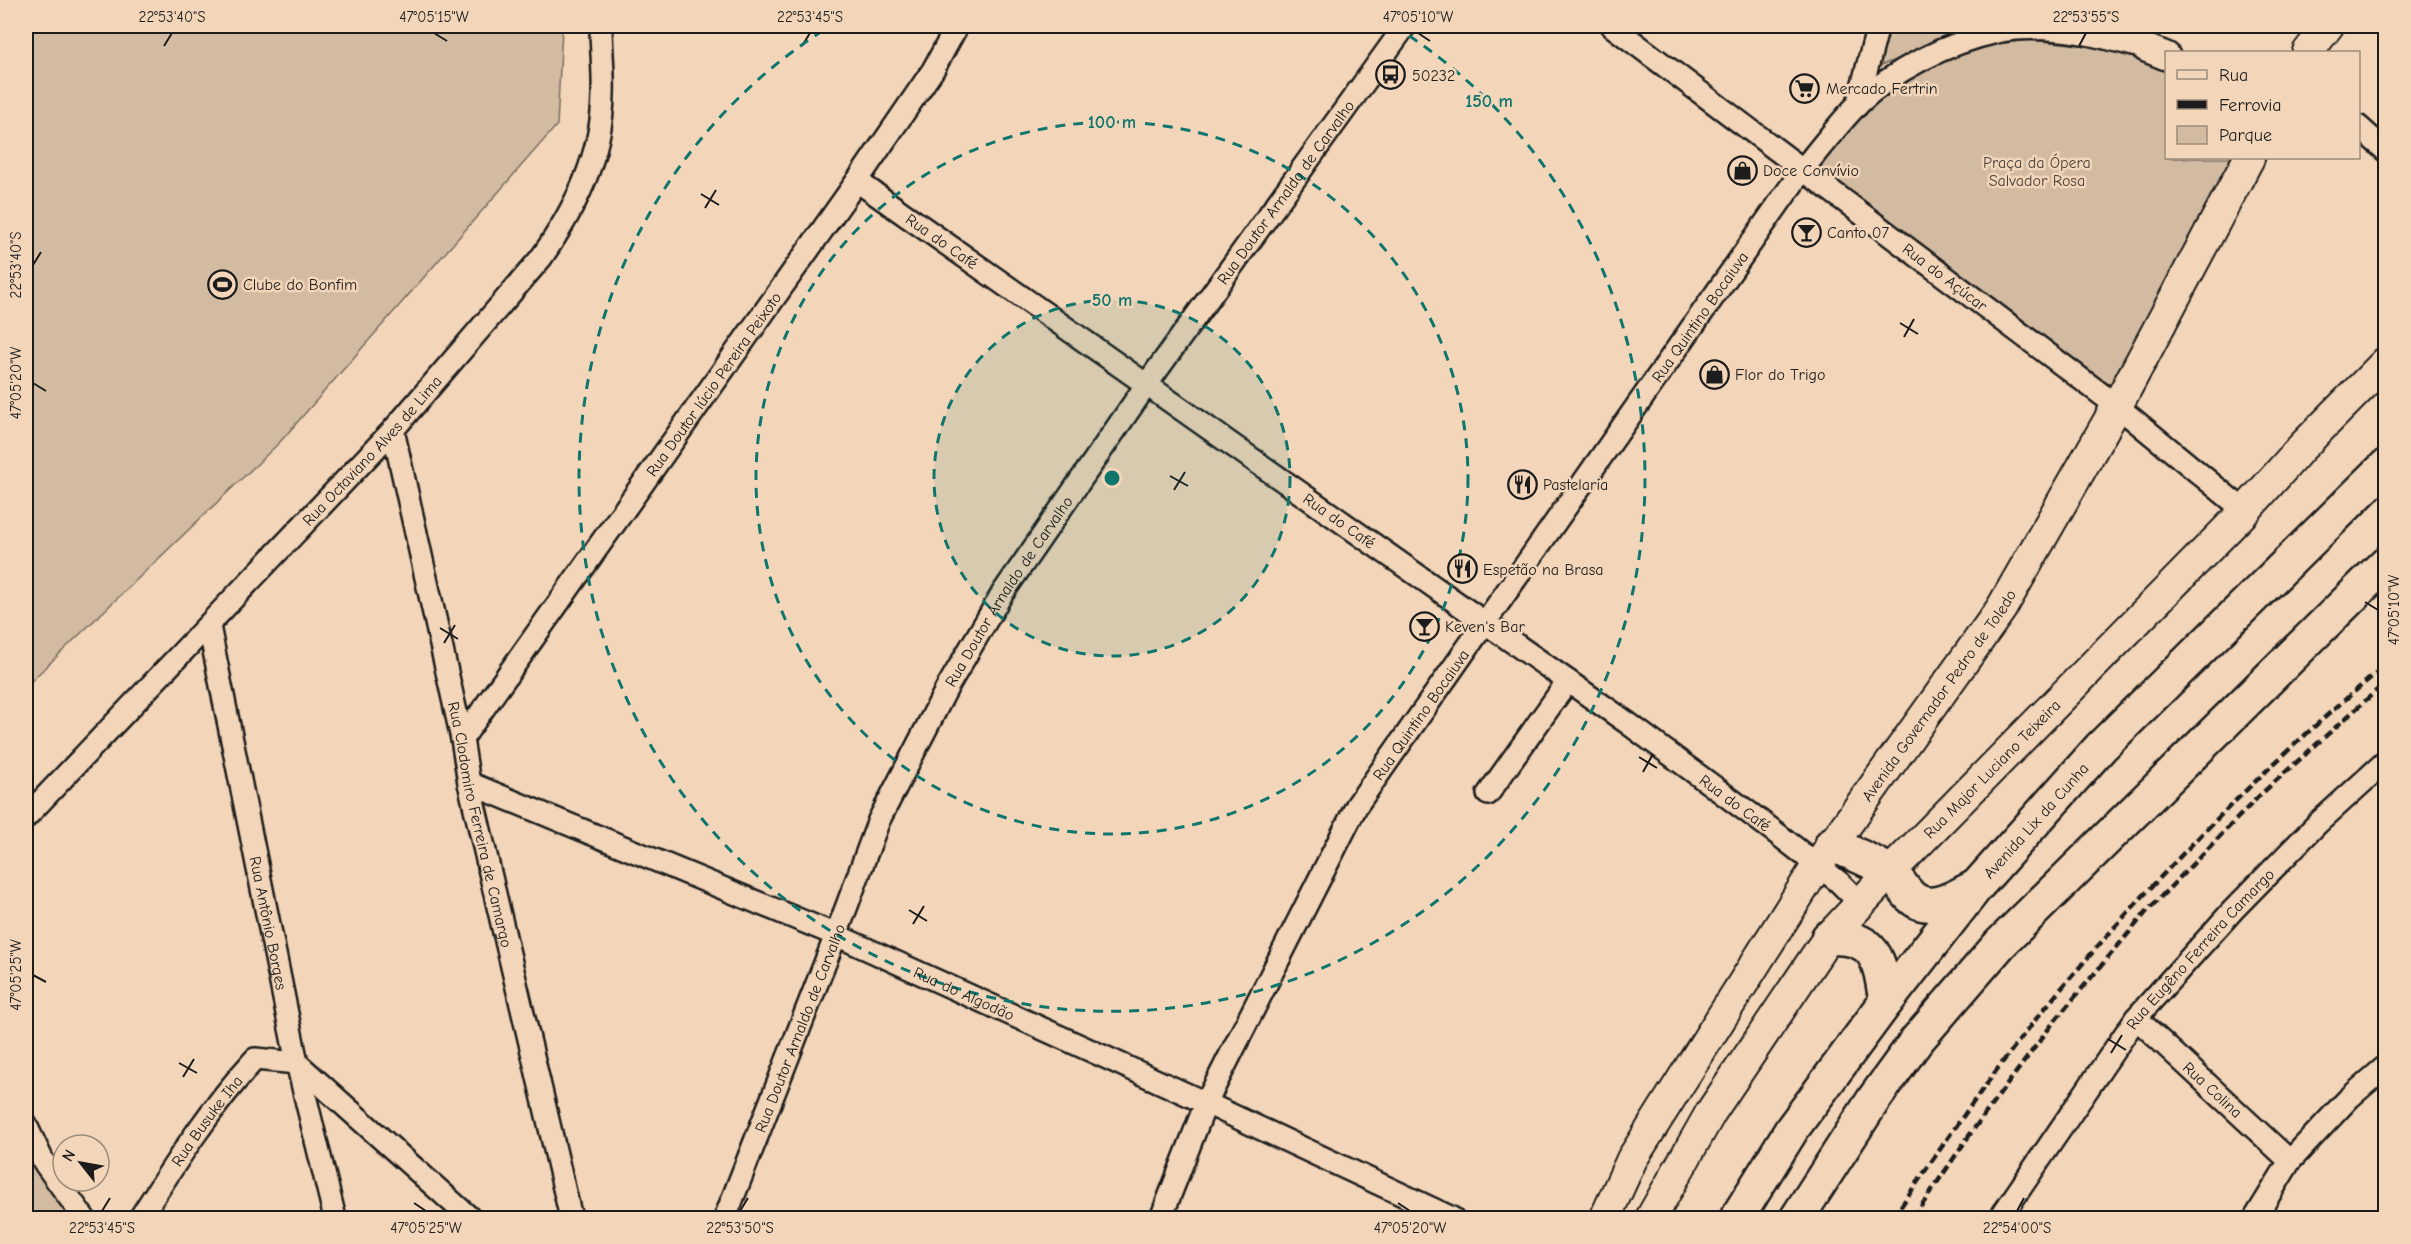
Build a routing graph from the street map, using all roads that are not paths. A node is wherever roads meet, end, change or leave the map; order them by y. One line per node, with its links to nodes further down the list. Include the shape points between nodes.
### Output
1 (601, 26): 19 (street, Rua Octaviano Alves de Lima, via 600,129 578,198 541,258)
2 (957, 26): 15 (street, Rua Doutor lúcio Pereira Peixoto, via 933,70)
3 (1405, 26): 17 (street, Rua Doutor Arnaldo de Carvalho)
4 (1612, 26): 14 (street, Rua do Açúcar)
5 (1878, 26): 10 (street)
6 (2123, 26): 9 (street)
7 (2328, 26): 8 (main road)
8 (2309, 51)
9 (2156, 52): 10 (street, via 2062,30 1997,31 1922,60)
10 (1857, 105): 14 (street, Rua Quintino Bocaiuva)
11 (2360, 128): 12 (street)
12 (2385, 151)
13 (2248, 159): 18 (main road, Avenida Governador Pedro de Toledo)
14 (1803, 169): 18 (street, Rua do Açúcar); 23 (street, Rua Quintino Bocaiuva)
15 (857, 181): 17 (street, Rua do Café); 26 (street, Rua Doutor lúcio Pereira Peixoto)
16 (2385, 362): 21 (main road, Rua Major Luciano Teixeira)
17 (1147, 384): 23 (street, Rua do Café); 35 (street, Rua Doutor Arnaldo de Carvalho, via 1002,594 948,686 879,820)
18 (2117, 406): 21 (street, Rua do Açúcar); 31 (main road, Avenida Governador Pedro de Toledo, via 2001,609)
19 (393, 430): 24 (street, Rua Octaviano Alves de Lima); 26 (street, Rua Clodomiro Ferreira de Camargo)
20 (2385, 466): 33 (highway, Avenida Lix da Cunha, via 2101,747)
21 (2245, 511): 32 (main road, Rua Major Luciano Teixeira)
22 (2385, 563): 57 (highway, via 2000,944 1917,1040)
23 (1485, 624): 25 (street, Rua do Café); 41 (street, Rua Quintino Bocaiuva, via 1357,805)
24 (209, 626): 30 (street, Rua Octaviano Alves de Lima); 39 (street, Rua Antônio Borges)
25 (1568, 681): 29 (street); 31 (street, Rua do Café, via 1771,829)
26 (462, 739): 28 (street, Rua Clodomiro Ferreira de Camargo)
27 (2385, 761): 38 (street, Rua Eugêno Ferreira Camargo, via 2241,902)
28 (469, 783): 35 (street, Rua do Algodão); 49 (street, Rua Clodomiro Ferreira de Camargo)
29 (1488, 794)
30 (26, 817)
31 (1825, 855): 32 (highway); 34 (street, Rua do Café, via 1839,882); 43 (main road, Avenida Governador Pedro de Toledo)
32 (1890, 872): 33 (highway, via 1911,897 1931,905); 34 (main road, Rua Major Luciano Teixeira)
33 (1976, 887): 37 (highway, Avenida Lix da Cunha)
34 (1860, 903): 36 (main road, Rua Major Luciano Teixeira)
35 (836, 935): 41 (street, Rua do Algodão); 50 (street, Rua Doutor Arnaldo de Carvalho)
36 (1828, 938): 37 (highway, via 1862,941 1872,949 1879,960); 55 (main road, Rua Major Luciano Teixeira, via 1711,1112)
37 (1886, 1002): 56 (highway, Avenida Lix da Cunha, via 1792,1129)
38 (2136, 1018): 44 (street, Rua Colina); 58 (street, Rua Eugêno Ferreira Camargo)
39 (297, 1063): 46 (street, Rua Busuke Iha, via 255,1059 170,1170); 47 (street, Rua Antônio Borges); 48 (street)
40 (2385, 1066): 44 (street)
41 (1206, 1103): 51 (street, Rua Quintino Bocaiuva); 52 (street, Rua do Algodão)
42 (26, 1125): 45 (street, via 43,1161)
43 (1632, 1159): 53 (main road, Avenida Governador Pedro de Toledo); 54 (main road)
44 (2290, 1161): 59 (street)
45 (84, 1218)
46 (140, 1218)
47 (335, 1218)
48 (470, 1218)
49 (571, 1218)
50 (725, 1218)
51 (1161, 1218)
52 (1452, 1218)
53 (1605, 1218)
54 (1621, 1218)
55 (1651, 1218)
56 (1737, 1218)
57 (1797, 1218)
58 (2000, 1218)
59 (2255, 1218)

